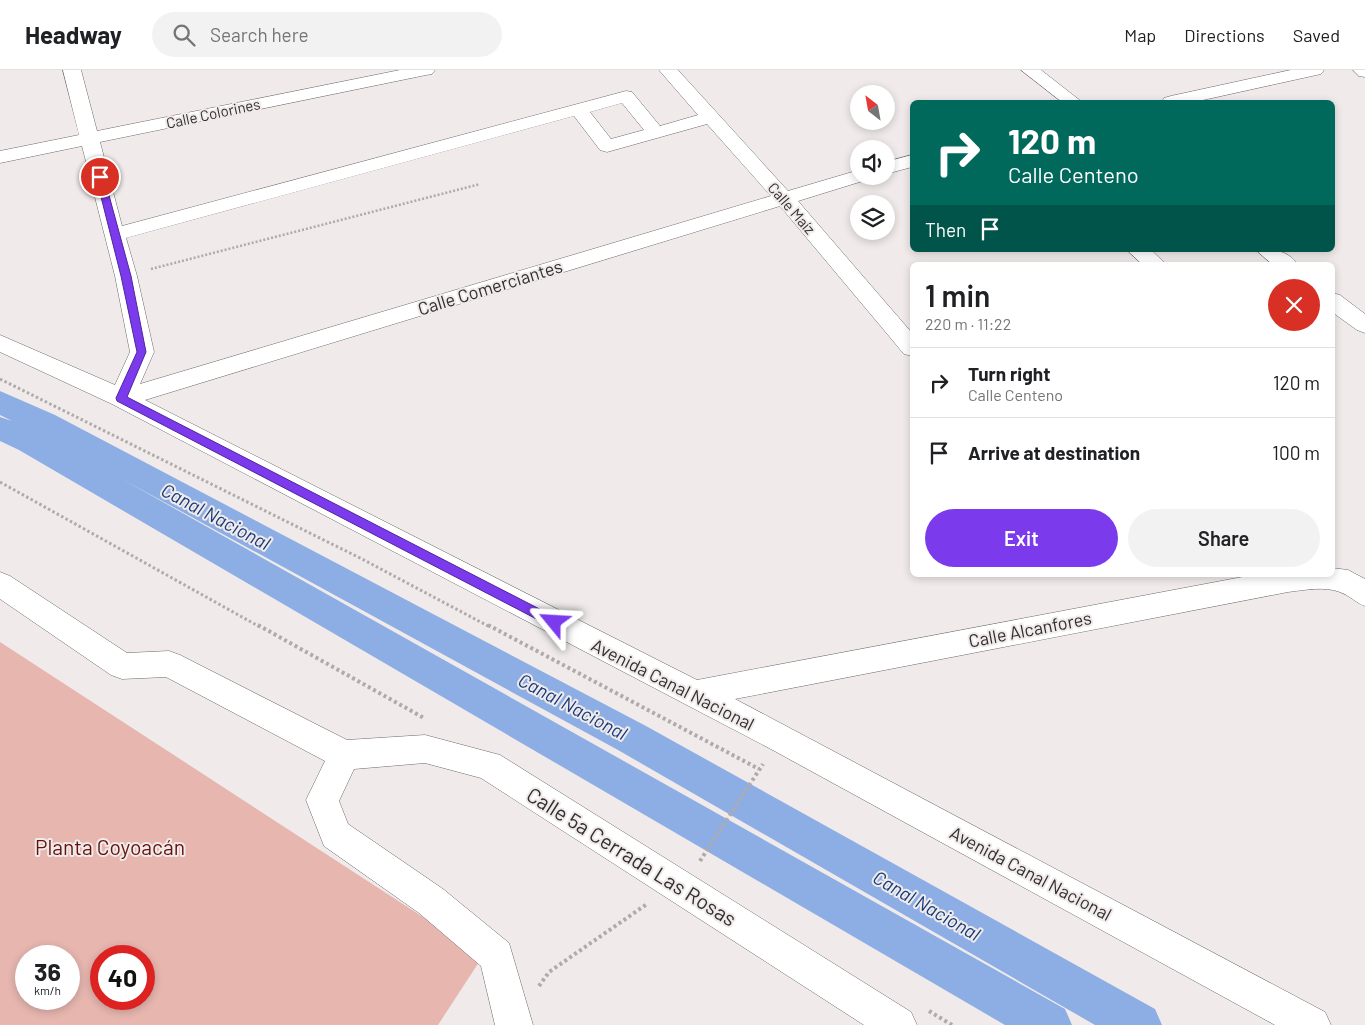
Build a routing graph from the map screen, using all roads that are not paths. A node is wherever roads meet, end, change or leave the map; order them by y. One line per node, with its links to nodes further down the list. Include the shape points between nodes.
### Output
1 (72, 70): 13 (street)
2 (426, 70): 13 (street, Calle Colorines)
3 (668, 70): 11 (street, Calle Maíz)
4 (1030, 70): 8 (street)
5 (1314, 70): 9 (street)
6 (1362, 70): 7 (street)
7 (1365, 72)
8 (1070, 100)
9 (1180, 100)
10 (577, 108): 12 (street, via 626,96); 12 (street, via 607,146); 19 (street)
11 (710, 117): 12 (street); 18 (street, Calle Maíz)
12 (656, 133)
13 (91, 138): 14 (street, Calle Colorines); 19 (street)
14 (0, 157)
15 (910, 162): 16 (street)
16 (895, 166)
17 (850, 179): 18 (street, Calle Comerciantes)
18 (784, 198): 25 (street, Calle Maíz); 26 (street, Calle Comerciantes)
19 (114, 235): 26 (street, via 142,352)
20 (1140, 252): 22 (street)
21 (1270, 252): 23 (street)
22 (1153, 262)
23 (1282, 262)
24 (0, 343): 26 (street, Avenida Canal Nacional)
25 (910, 346)
26 (121, 398): 29 (street, Avenida Canal Nacional)
27 (0, 584): 30 (street, via 122,666 169,664)
28 (1365, 594): 29 (street, Calle Alcanfores, via 1348,582 1319,577 1288,580)
29 (693, 694): 33 (street, Avenida Canal Nacional)
30 (345, 755): 31 (street, via 322,800 336,836 431,901 496,956); 32 (street, Calle 5a Cerrada Las Rosas, via 425,749 489,765)
31 (514, 1023)
32 (898, 1025)
33 (1312, 1025)

